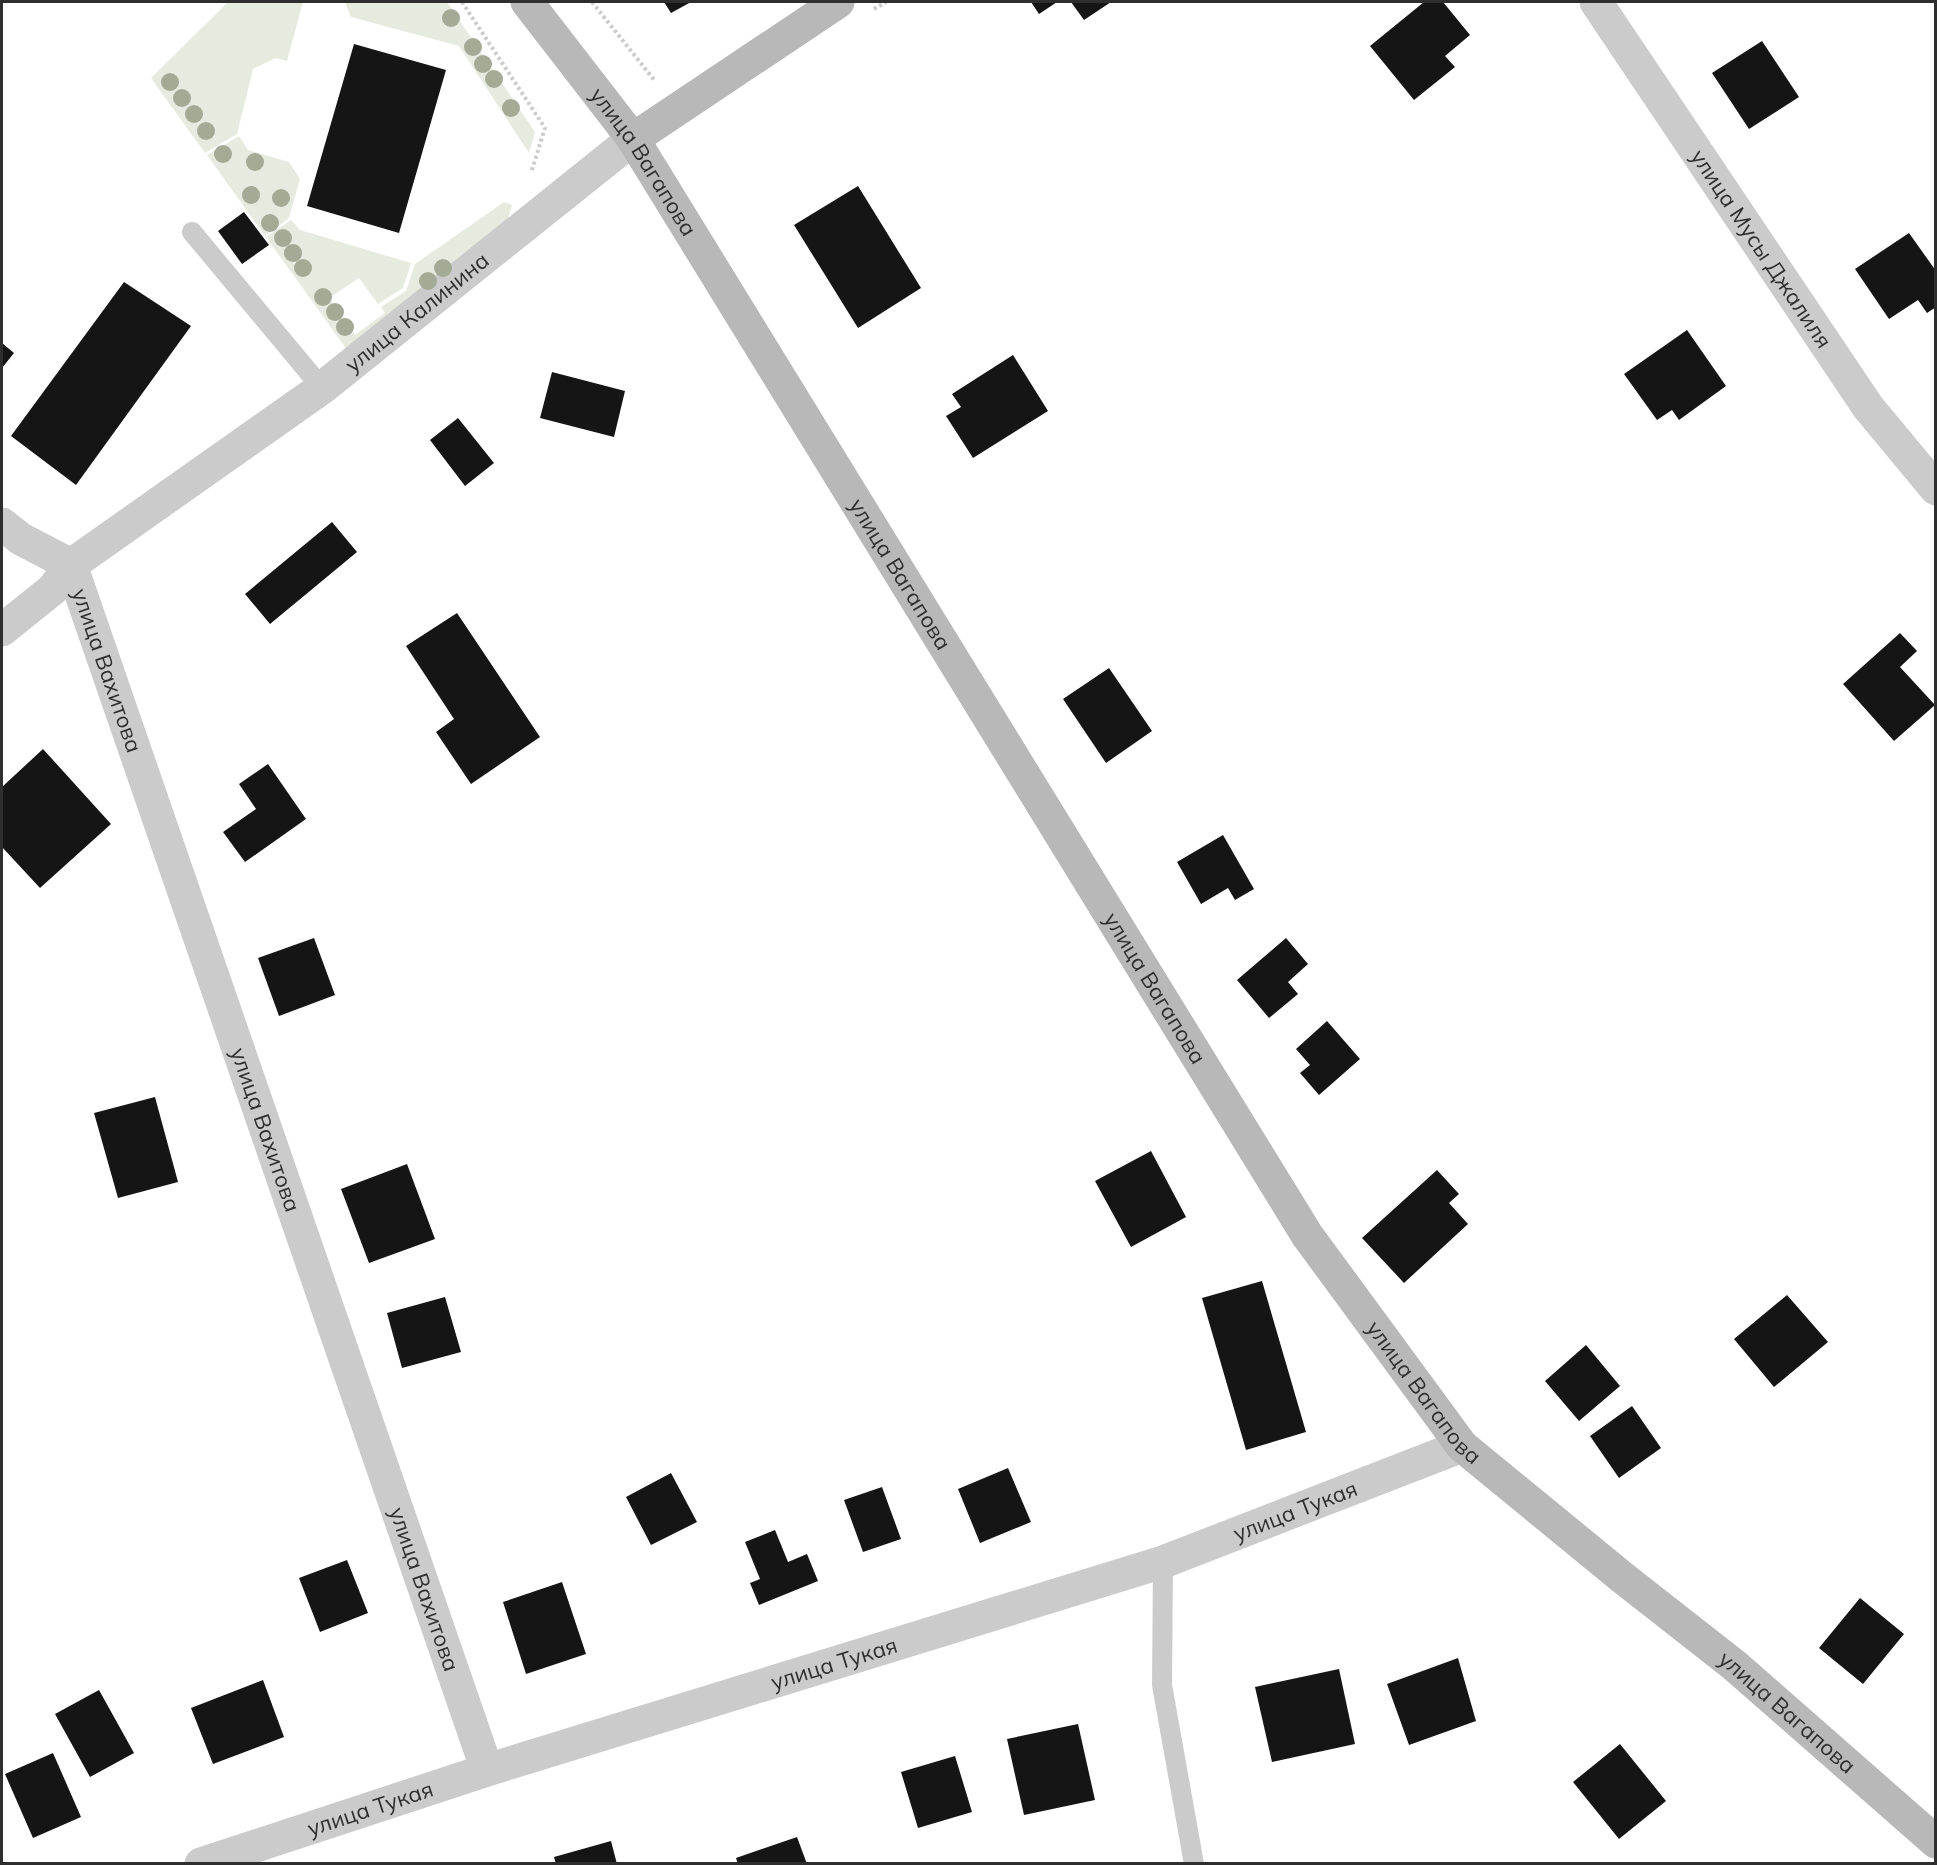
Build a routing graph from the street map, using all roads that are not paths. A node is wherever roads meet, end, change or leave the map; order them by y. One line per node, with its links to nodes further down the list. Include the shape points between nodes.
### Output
1 (527, 2): 4 (street, улица Вагапова)
2 (838, 2): 4 (street, улица Калинина)
3 (1596, 2): 7 (street, улица Мусы Джалиля, via 1868,407)
4 (633, 139): 6 (street, улица Калинина); 11 (street, улица Вагапова, via 1307,1235)
5 (192, 232): 6 (lane)
6 (322, 388): 9 (street, улица Калинина)
7 (1935, 489)
8 (2, 524): 9 (street, улица Вахитова)
9 (70, 565): 10 (street, улица Калинина, via 53,589); 13 (street, улица Вахитова)
10 (2, 630)
11 (1462, 1446): 12 (street, улица Тукая); 14 (street, улица Вагапова, via 1734,1665)
12 (1163, 1562): 13 (street, улица Тукая); 16 (lane, via 1162,1685)
13 (487, 1770): 15 (street, улица Тукая)
14 (1935, 1842)
15 (201, 1863)
16 (1194, 1863)

